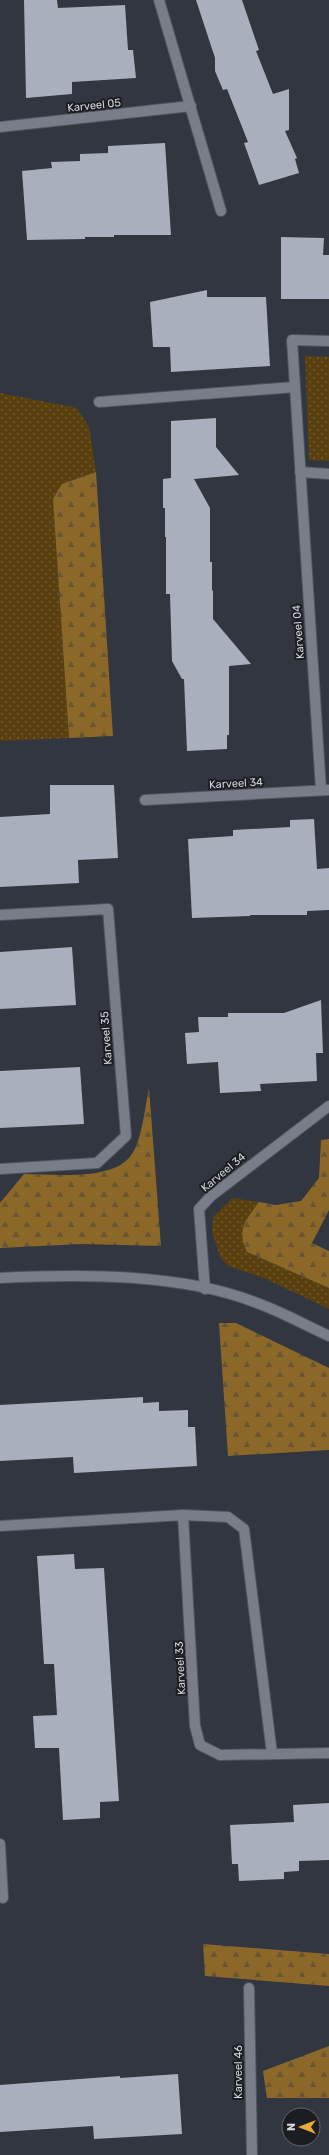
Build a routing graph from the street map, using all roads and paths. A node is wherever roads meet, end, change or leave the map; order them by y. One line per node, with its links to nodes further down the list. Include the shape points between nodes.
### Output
1 (159, 0): 2 (street)
2 (191, 106): 3 (street, Karveel 05); 4 (street)
3 (0, 127)
4 (221, 211)
5 (329, 341): 6 (street, Karveel 04, via 292,340)
6 (294, 387): 7 (street); 8 (street, Karveel 04)
7 (99, 402)
8 (300, 472): 9 (street); 10 (street, Karveel 04)
9 (329, 474)
10 (325, 790): 11 (street, Karveel 34)
11 (145, 800)
12 (0, 915): 14 (street, Karveel 35, via 108,909 126,1136 97,1164)
13 (328, 1107): 16 (street, Karveel 34, via 211,1196 199,1210)
14 (0, 1169)
15 (0, 1278): 16 (street, via 64,1275 152,1280)
16 (205, 1288): 17 (street, via 257,1303)
17 (329, 1336)
18 (184, 1515): 19 (street); 21 (street, via 228,1517 244,1529); 21 (street, Karveel 33, via 195,1726 200,1745 220,1754)
19 (0, 1526)
20 (329, 1753): 21 (street, Karveel 33)
21 (272, 1754)
22 (0, 1844): 23 (street)
23 (3, 1898)
24 (249, 1988): 25 (street, Karveel 46)
25 (252, 2155)

